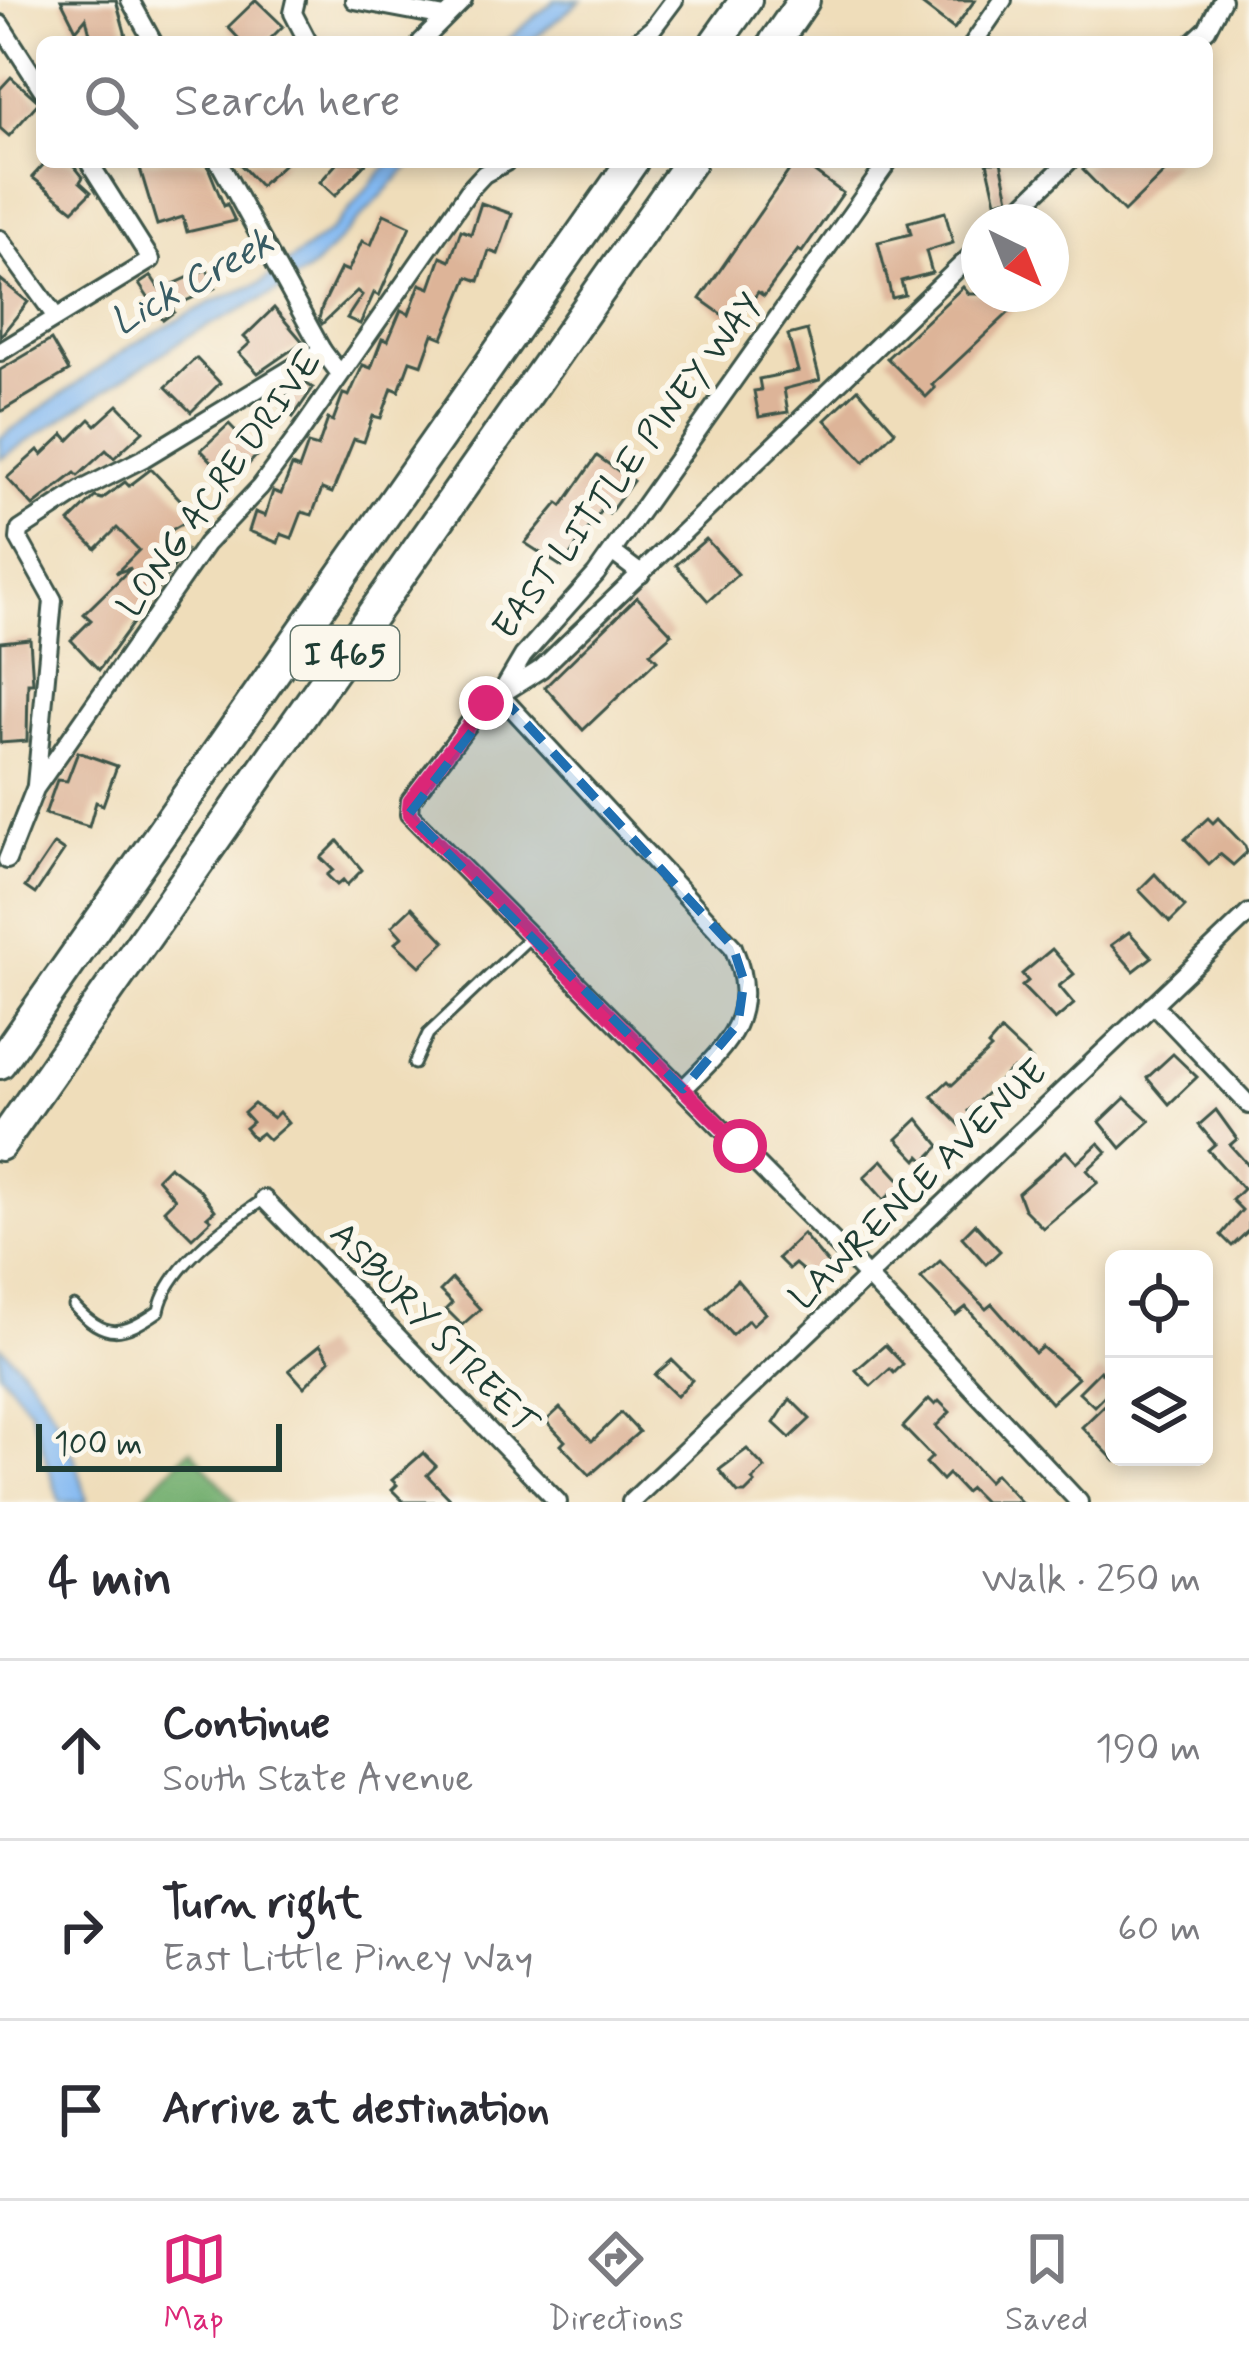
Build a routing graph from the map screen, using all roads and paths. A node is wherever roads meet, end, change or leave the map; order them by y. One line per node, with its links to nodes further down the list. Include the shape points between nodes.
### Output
1 (130, 0): 12 (street)
2 (296, 0): 13 (street, via 293,13)
3 (354, 0): 10 (street)
4 (463, 0): 10 (street)
5 (674, 0): 15 (street)
6 (746, 0): 16 (highway)
7 (804, 0): 17 (highway)
8 (1003, 0): 18 (street)
9 (1222, 0): 19 (street)
10 (445, 17): 14 (street)
11 (0, 24): 20 (street)
12 (150, 36)
13 (305, 36)
14 (427, 36)
15 (643, 36)
16 (720, 36)
17 (779, 36)
18 (978, 36)
19 (1199, 36)
20 (36, 80)
21 (92, 168): 31 (street, via 152,260)
22 (222, 168): 32 (street)
23 (495, 168): 34 (street, LONG ACRE DRIVE, via 470,189)
24 (628, 168): 43 (highway, I 465)
25 (686, 168): 47 (highway, I 465)
26 (885, 168): 35 (street, EAST LITTLE PINEY WAY)
27 (1063, 168): 28 (street)
28 (1025, 204)
29 (0, 239): 31 (street)
30 (961, 265): 36 (street)
31 (56, 317): 33 (street)
32 (322, 350): 34 (street); 38 (street, via 23,526 19,539 53,599)
33 (0, 352)
34 (340, 374): 38 (street, LONG ACRE DRIVE, via 260,487 206,544)
35 (612, 552): 36 (street); 37 (street, EAST LITTLE PINEY WAY, via 519,661)
36 (641, 574): 37 (street, via 541,669)
37 (500, 695): 41 (street, EAST LITTLE PINEY WAY, via 477,713 410,801 409,814); 45 (street, via 733,947 744,981 738,1024)
38 (35, 789): 39 (street, LONG ACRE DRIVE)
39 (7, 860)
40 (1249, 914): 42 (street, LAWRENCE AVENUE)
41 (530, 938): 44 (lane, via 428,1034); 45 (street)
42 (1153, 1004): 46 (street); 49 (street, LAWRENCE AVENUE)
43 (0, 1063)
44 (414, 1064)
45 (683, 1089): 49 (street)
46 (1245, 1094)
47 (0, 1144)
48 (264, 1199): 50 (lane, via 163,1288 158,1311 138,1325 115,1333 98,1328); 51 (street, ASBURY STREET)
49 (866, 1277): 52 (street, LAWRENCE AVENUE); 53 (street)
50 (74, 1306)
51 (558, 1502)
52 (631, 1502)
53 (1079, 1502)

